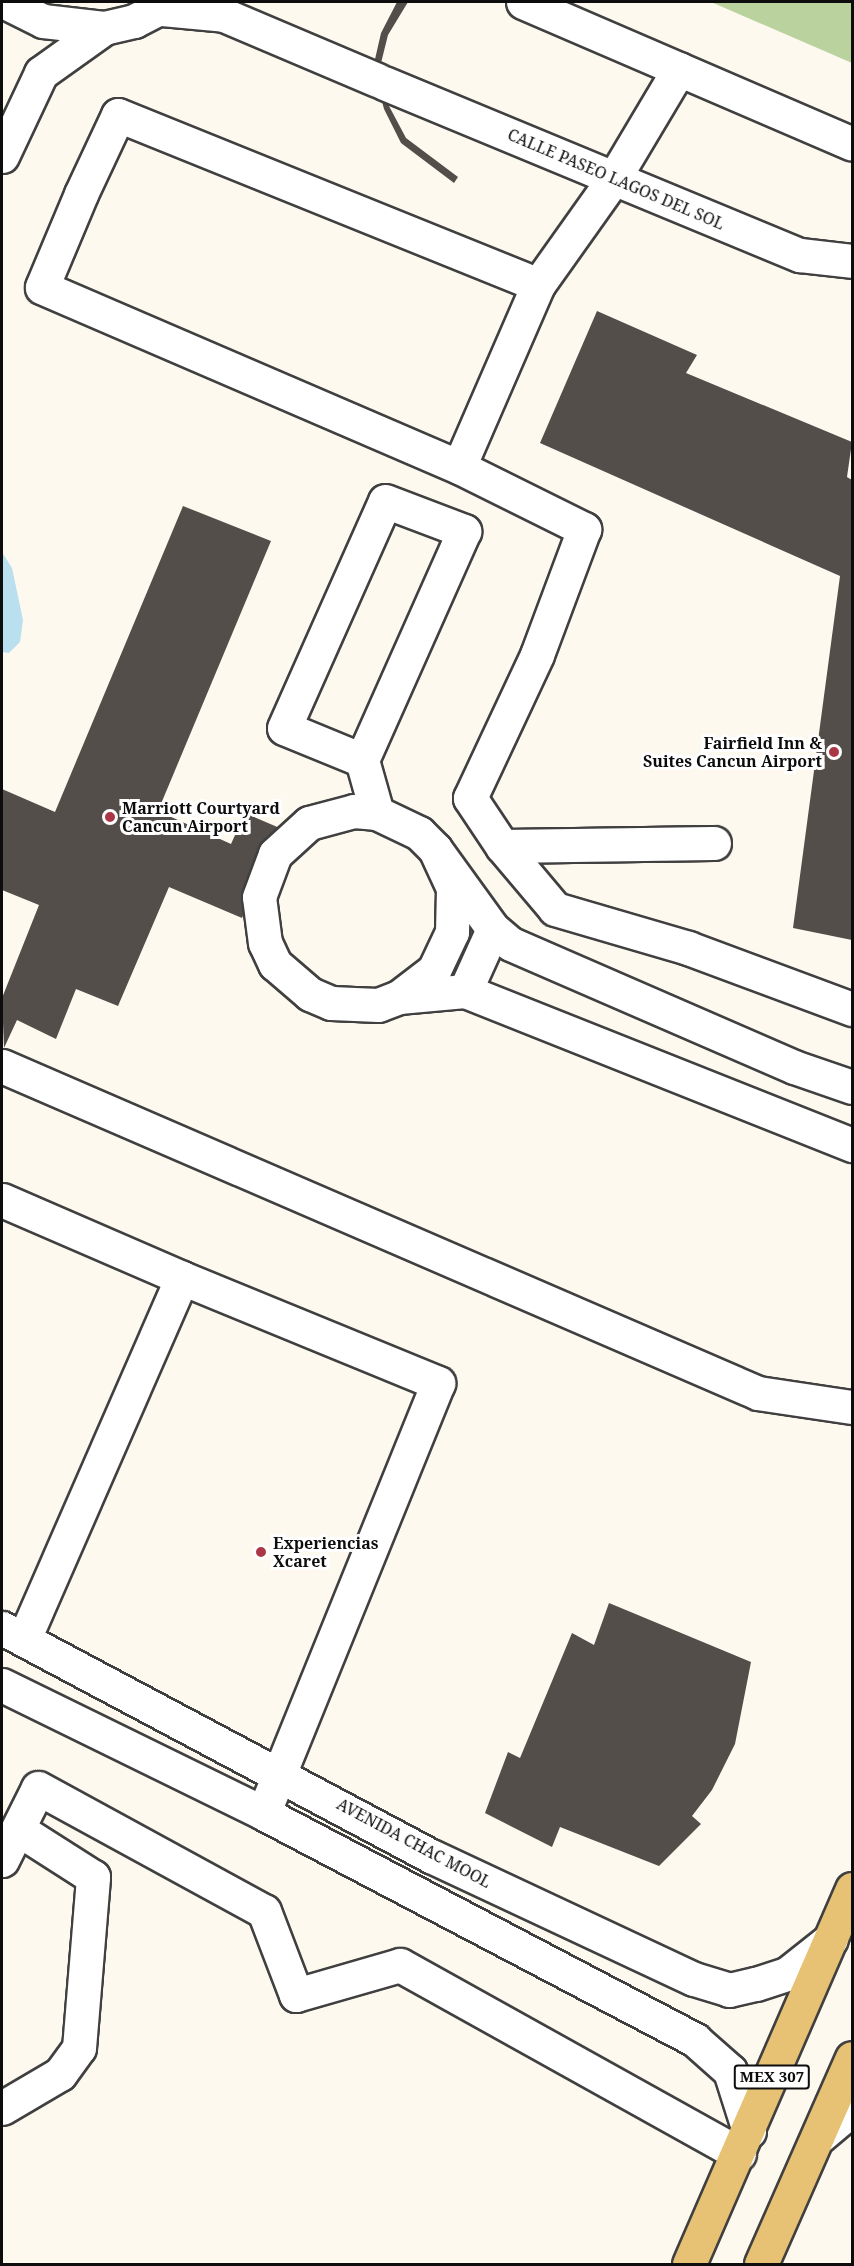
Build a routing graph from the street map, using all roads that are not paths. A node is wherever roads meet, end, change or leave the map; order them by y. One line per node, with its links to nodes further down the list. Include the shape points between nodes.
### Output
1 (5, 2): 4 (street, via 44,21)
2 (523, 2): 5 (street)
3 (167, 5): 4 (street); 8 (street, CALLE PASEO LAGOS DEL SOL, via 224,15)
4 (104, 28): 7 (street, via 41,73)
5 (680, 69): 6 (street); 8 (street)
6 (852, 144)
7 (2, 156)
8 (614, 178): 9 (street, CALLE PASEO LAGOS DEL SOL); 12 (street)
9 (800, 255): 10 (street, CALLE PASEO LAGOS DEL SOL); 11 (street)
10 (852, 261)
11 (852, 282)
12 (538, 285): 13 (street); 13 (street, via 118,115 81,194 42,287)
13 (459, 467): 17 (street, via 584,529 537,655 470,798)
14 (362, 760): 14 (street, via 464,531 385,501 284,728); 15 (street)
15 (377, 813): 18 (street, via 399,820); 21 (street, via 331,814 290,836 265,875 259,920 275,964 310,994 354,1006)
16 (714, 843): 17 (street)
17 (502, 846): 22 (street, via 555,909 688,948)
18 (435, 849): 19 (street); 21 (street, via 453,888 453,932 434,970)
19 (493, 929): 20 (street); 24 (street, via 511,944 794,1067)
20 (465, 991): 21 (street); 25 (street)
21 (399, 997)
22 (852, 1009)
23 (2, 1066): 28 (street, via 758,1393)
24 (852, 1087)
25 (852, 1145)
26 (2, 1200): 27 (street)
27 (182, 1278): 29 (street); 31 (street, via 438,1383)
28 (852, 1407)
29 (13, 1633): 31 (street, AVENIDA CHAC MOOL)
30 (2, 1685): 32 (street)
31 (279, 1771): 32 (street); 34 (street, AVENIDA CHAC MOOL)
32 (263, 1813): 37 (street)
33 (18, 1829): 35 (street); 40 (street, via 93,1877 79,2048 60,2074); 43 (street, via 38,1788 264,1911 296,1995 400,1965)
34 (431, 1856): 37 (street); 38 (street, AVENIDA CHAC MOOL, via 694,1979 729,1990 787,1974)
35 (2, 1860)
36 (852, 1888): 38 (main road, MEX 307)
37 (414, 1892): 43 (street, via 695,2040 730,2071)
38 (831, 1939): 43 (main road, MEX 307)
39 (852, 2058): 42 (main road)
40 (2, 2108)
41 (852, 2109): 42 (street)
42 (820, 2136): 45 (main road)
43 (744, 2142): 44 (main road, MEX 307)
44 (688, 2265)
45 (761, 2265)

